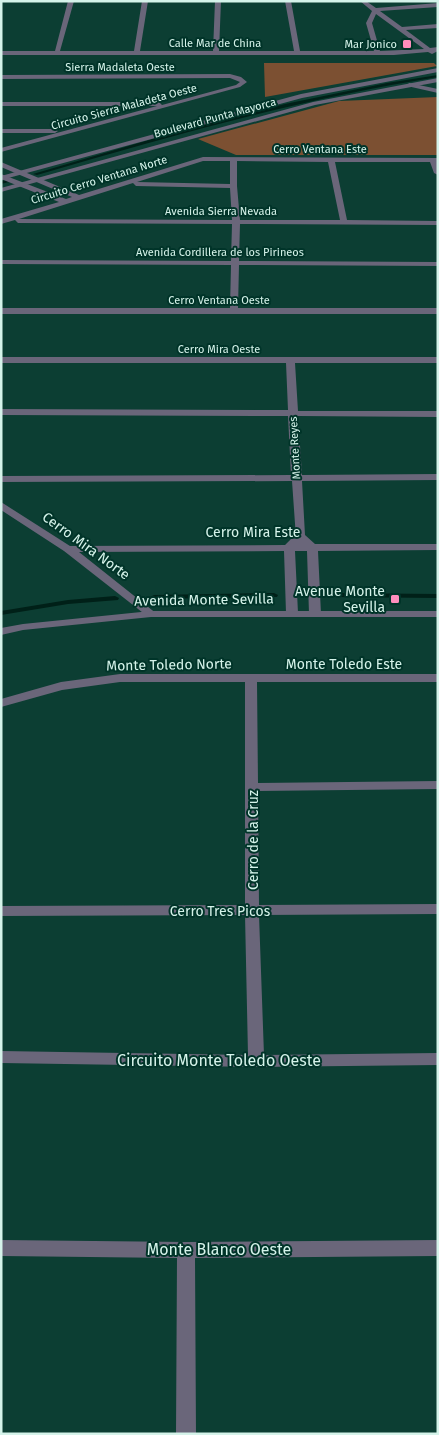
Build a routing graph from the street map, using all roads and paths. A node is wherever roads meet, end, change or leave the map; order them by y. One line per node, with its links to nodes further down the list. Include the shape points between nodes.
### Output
1 (71, 1): 15 (street)
2 (145, 1): 16 (street)
3 (218, 1): 17 (street)
4 (288, 1): 12 (street)
5 (362, 1): 7 (street)
6 (438, 5): 7 (street)
7 (375, 10): 9 (street); 13 (street, via 369,23)
8 (438, 26): 9 (street)
9 (401, 29): 11 (street)
10 (438, 49): 11 (street, Calle Mar de China)
11 (429, 50): 13 (street, Calle Mar de China); 18 (street)
12 (297, 52): 13 (street, Calle Mar de China); 17 (street, Calle Mar de China)
13 (377, 52)
14 (1, 53): 15 (street, Calle Mar de China)
15 (57, 53): 16 (street, Calle Mar de China)
16 (137, 53): 17 (street, Calle Mar de China)
17 (216, 53)
18 (438, 57)
19 (438, 70): 35 (street, Boulevard Punta Mayorca, via 301,96)
20 (1, 77): 21 (street, Sierra Madaleta Oeste)
21 (239, 78): 26 (street, Circuito Sierra Maladeta Oeste, via 244,82 238,86)
22 (438, 80): 23 (street, Boulevard Punta Mayorca)
23 (409, 85): 24 (street); 38 (street, Boulevard Punta Mayorca, via 315,103)
24 (438, 91)
25 (1, 104): 26 (street)
26 (176, 104): 28 (street, Circuito Sierra Maladeta Oeste)
27 (1, 131): 28 (street)
28 (75, 131): 29 (street, Circuito Sierra Maladeta Oeste)
29 (1, 150)
30 (203, 159): 31 (street, Cerro Ventana Este); 40 (street, Circuito Cerro Ventana Norte)
31 (234, 159): 32 (street, Cerro Ventana Este); 41 (street)
32 (331, 160): 33 (street, Cerro Ventana Este); 47 (street)
33 (436, 160): 36 (street)
34 (1, 164): 35 (street)
35 (19, 173): 37 (street, Boulevard Punta Mayorca); 38 (street)
36 (438, 173)
37 (2, 177): 39 (street)
38 (35, 180): 39 (street, Boulevard Punta Mayorca); 43 (street)
39 (21, 184): 42 (street, Boulevard Punta Mayorca); 44 (street)
40 (126, 184): 41 (street); 43 (street, Circuito Cerro Ventana Norte)
41 (233, 186): 46 (street)
42 (1, 190)
43 (80, 198): 44 (street, Circuito Cerro Ventana Norte)
44 (66, 202): 45 (street, Circuito Cerro Ventana Norte)
45 (2, 221): 46 (street, Avenida Sierra Nevada)
46 (236, 222): 47 (street, Avenida Sierra Nevada); 50 (street)
47 (344, 222): 48 (street, Avenida Sierra Nevada)
48 (438, 223)
49 (1, 262): 50 (street, Avenida Cordillera de los Pirineos)
50 (235, 263): 51 (street, Avenida Cordillera de los Pirineos); 53 (street)
51 (438, 264)
52 (1, 311): 53 (street, Cerro Ventana Oeste)
53 (234, 311): 54 (street, Cerro Ventana Oeste)
54 (438, 311)
55 (1, 360): 56 (street, Cerro Mira Oeste)
56 (290, 360): 57 (street, Cerro Mira Oeste); 59 (street, Monte Reyes)
57 (438, 360)
58 (1, 412): 59 (street)
59 (293, 413): 60 (street); 61 (street, Monte Reyes)
60 (438, 414)
61 (296, 477): 62 (street); 63 (street); 65 (street, Monte Reyes)
62 (438, 477)
63 (1, 479)
64 (1, 505): 69 (street, Cerro Mira Norte)
65 (300, 536): 66 (street); 67 (street)
66 (289, 547): 67 (street, Cerro Mira Este); 69 (street, Cerro Mira Este); 70 (street)
67 (312, 547): 68 (street, Cerro Mira Este); 72 (street)
68 (438, 547)
69 (68, 549): 71 (street, Cerro Mira Norte)
70 (292, 613): 71 (street, Avenida Monte Sevilla); 72 (street, Avenida Monte Sevilla)
71 (151, 614): 74 (street, Avenida Monte Sevilla)
72 (315, 614): 73 (street, Avenida Monte Sevilla)
73 (438, 614)
74 (1, 632)
75 (438, 678): 76 (street, Monte Toledo Este)
76 (251, 679): 77 (street, Monte Toledo Norte, via 120,678 61,686); 79 (street, Cerro de la Cruz)
77 (1, 703)
78 (438, 785): 79 (street)
79 (253, 787): 82 (street, Cerro de la Cruz)
80 (438, 909): 82 (street, Cerro Tres Picos)
81 (1, 911): 82 (street, Cerro Tres Picos)
82 (252, 911): 85 (street, Cerro de la Cruz)
83 (1, 1057): 85 (street, Circuito Monte Toledo Oeste)
84 (438, 1059): 85 (street, Circuito Monte Toledo Oeste)
85 (256, 1061)
86 (1, 1248): 88 (street, Monte Blanco Oeste)
87 (438, 1248): 88 (street, Monte Blanco Oeste)
88 (186, 1250): 89 (street)
89 (186, 1434)

